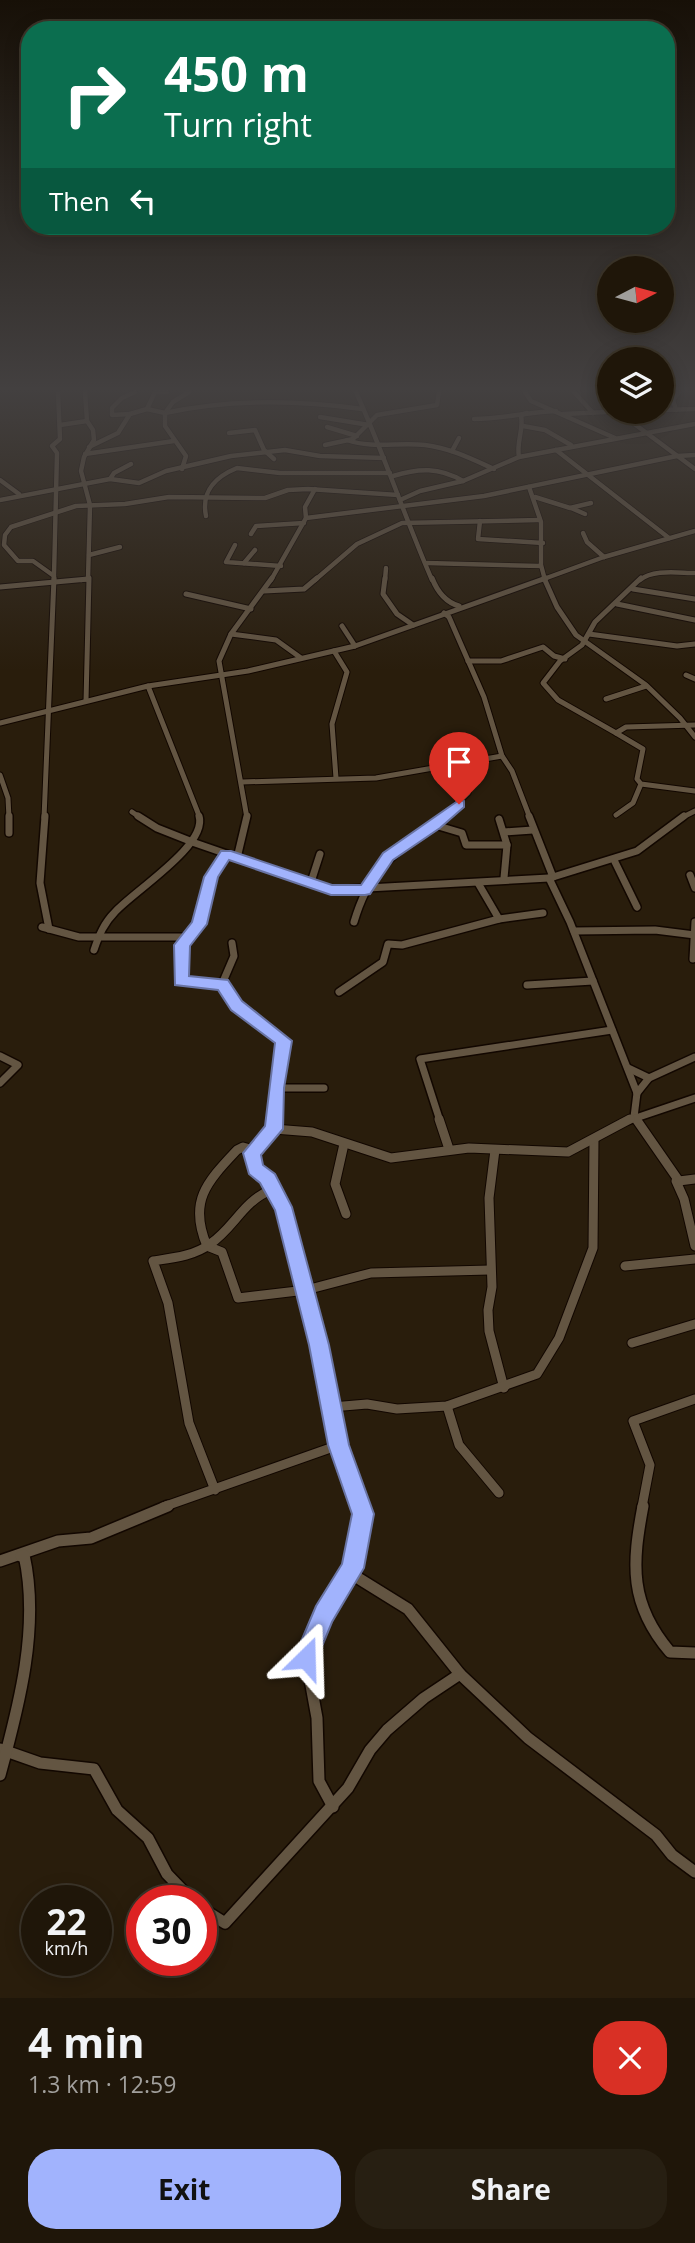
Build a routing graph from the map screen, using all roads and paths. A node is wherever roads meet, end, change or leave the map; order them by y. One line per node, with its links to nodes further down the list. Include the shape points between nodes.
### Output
1 (7, 485): 14 (street)
2 (55, 485): 11 (street)
3 (71, 485): 11 (street)
4 (81, 485): 21 (street)
5 (212, 485): 15 (street)
6 (395, 485): 19 (street)
7 (445, 485): 19 (street)
8 (537, 485): 10 (street)
9 (600, 485): 33 (street)
10 (528, 487): 17 (street); 19 (street, via 437,504)
11 (55, 489): 14 (street); 24 (street)
12 (234, 489): 16 (street)
13 (315, 489): 16 (street, via 288,490 265,498); 19 (street); 26 (street, via 304,507)
14 (19, 494): 18 (street)
15 (204, 496): 16 (street); 21 (street); 25 (street)
16 (231, 497)
17 (535, 497): 22 (street); 27 (street)
18 (0, 500)
19 (400, 500): 26 (street); 29 (street)
20 (590, 503): 22 (street)
21 (90, 505): 24 (street); 39 (street)
22 (570, 508): 23 (street)
23 (585, 513)
24 (54, 515): 34 (street, via 11,527); 48 (street)
25 (206, 516)
26 (305, 520): 32 (street, via 259,524); 43 (street)
27 (540, 520): 28 (street); 35 (street)
28 (480, 521): 29 (street); 35 (street, via 478,538)
29 (407, 522): 42 (street); 52 (street, via 357,544 304,589)
30 (695, 531): 33 (street)
31 (583, 533): 40 (street)
32 (251, 534)
33 (669, 538): 40 (street)
34 (1, 543): 48 (street, via 18,561 33,561)
35 (543, 543): 44 (street)
36 (235, 545): 41 (street, via 225,560)
37 (120, 547): 39 (street)
38 (254, 550): 41 (street)
39 (89, 555): 47 (street)
40 (604, 557): 49 (street)
41 (244, 563): 43 (street)
42 (426, 563): 44 (street); 56 (street, via 437,590)
43 (281, 566): 52 (street)
44 (541, 566): 49 (street)
45 (386, 568): 60 (street, via 383,594 397,614)
46 (695, 573): 51 (street, via 650,573)
47 (88, 579): 48 (street); 77 (street)
48 (54, 580): 50 (street); 78 (street)
49 (546, 580): 56 (street); 65 (street)
50 (0, 587)
51 (633, 589): 54 (street); 55 (street)
52 (264, 591): 57 (street)
53 (186, 594): 57 (street)
54 (695, 599)
55 (617, 604): 59 (street); 63 (street, via 595,622)
56 (459, 606): 58 (street)
57 (251, 609): 62 (street)
58 (444, 613): 60 (street); 70 (street)
59 (695, 620)
60 (413, 625): 66 (street)
61 (342, 626): 66 (street)
62 (231, 634): 68 (street, via 276,640); 71 (street, via 221,655)
63 (589, 634): 64 (street, via 677,646); 65 (street)
64 (695, 644)
65 (582, 645): 69 (street); 75 (street, via 612,659)
66 (355, 646): 67 (street)
67 (334, 650): 68 (street); 86 (street, via 347,671 332,724)
68 (301, 658): 71 (street)
69 (566, 659): 70 (street, via 543,647 501,661); 81 (street, via 542,683 546,690)
70 (468, 661): 83 (street)
71 (221, 674): 74 (street); 87 (street)
72 (686, 674): 73 (street)
73 (695, 679)
74 (148, 686): 77 (street); 98 (street, via 202,822)
75 (646, 686): 76 (street); 80 (street)
76 (606, 699)
77 (86, 701): 78 (street)
78 (49, 711): 79 (street); 121 (street, via 40,883 46,928)
79 (0, 723)
80 (692, 726): 81 (street, via 647,725); 82 (street)
81 (616, 733): 88 (street, via 643,749 637,779)
82 (695, 737)
83 (502, 756): 84 (street); 95 (street)
84 (470, 761): 86 (street, via 376,778); 94 (street, via 468,793)
85 (0, 775): 97 (street, via 8,798)
86 (336, 778): 87 (street)
87 (242, 782): 102 (street, via 247,814)
88 (641, 785): 89 (street); 92 (street, via 633,803)
89 (695, 791)
90 (695, 811): 103 (street, via 678,817 651,843)
91 (132, 812): 98 (street, via 157,828)
92 (616, 815)
93 (499, 820): 96 (street)
94 (435, 825): 99 (street, via 462,834 466,845); 110 (street, via 388,856)
95 (533, 830): 96 (street); 106 (street)
96 (504, 832): 99 (street)
97 (9, 833)
98 (195, 842): 101 (street); 121 (street, via 128,896)
99 (507, 845): 105 (street)
100 (320, 853): 107 (street)
101 (226, 854): 102 (street); 120 (street, via 211,877 199,924)
102 (237, 858): 107 (street)
103 (615, 862): 106 (street); 111 (street)
104 (690, 875): 109 (street)
105 (504, 878): 106 (street); 108 (street)
106 (551, 878): 115 (street)
107 (312, 882): 110 (street, via 331,890)
108 (478, 883): 110 (street); 113 (street)
109 (695, 888)
110 (365, 890): 114 (street)
111 (637, 907)
112 (542, 913): 113 (street)
113 (499, 919): 128 (street, via 401,945 388,944 383,962)
114 (354, 922)
115 (570, 922): 117 (street); 118 (street)
116 (695, 922): 119 (street)
117 (584, 929): 118 (street); 119 (street)
118 (574, 931): 125 (street)
119 (695, 935): 124 (street)
120 (186, 937): 121 (street); 126 (street, via 181,981)
121 (95, 938): 123 (street)
122 (232, 943): 126 (street, via 234,956)
123 (94, 950)
124 (693, 960)
125 (593, 981): 127 (street); 129 (street)
126 (222, 984): 135 (street, via 237,1006 283,1041)
127 (527, 985)
128 (339, 992)
129 (611, 1030): 132 (street); 143 (street, via 420,1059)
130 (0, 1056): 134 (street, via 18,1065)
131 (695, 1057): 133 (street)
132 (628, 1068): 133 (street); 137 (street)
133 (649, 1078): 137 (street)
134 (0, 1083)
135 (276, 1088): 136 (street); 140 (street)
136 (324, 1088)
137 (637, 1093): 139 (street)
138 (695, 1098): 139 (street)
139 (634, 1117): 141 (street); 147 (street, via 653,1137)
140 (274, 1129): 142 (street, via 312,1132); 144 (street)
141 (594, 1140): 145 (street, via 568,1152); 159 (street, via 593,1248 586,1269 558,1338 537,1374)
142 (344, 1144): 143 (street, via 391,1158); 149 (street, via 335,1184)
143 (449, 1149): 145 (street)
144 (254, 1150): 148 (street, via 255,1168 268,1179); 151 (street, via 237,1150 208,1182 198,1203 196,1222)
145 (495, 1150): 155 (street, via 489,1198)
146 (695, 1180): 147 (street)
147 (679, 1181): 150 (street)
148 (271, 1190): 151 (street, via 256,1194); 156 (street, via 283,1207)
149 (346, 1214)
150 (691, 1215): 152 (street)
151 (207, 1246): 156 (street, via 222,1252 238,1298); 164 (street, via 187,1256 153,1261 168,1303 189,1423)
152 (695, 1246)
153 (695, 1259): 154 (street)
154 (625, 1266)
155 (490, 1270): 156 (street, via 371,1273); 159 (street, via 489,1331)
156 (306, 1290): 162 (street)
157 (695, 1324): 158 (street)
158 (632, 1343)
159 (504, 1388): 161 (street)
160 (695, 1399): 169 (street, via 633,1421 650,1465 634,1575 653,1632 670,1651)
161 (447, 1406): 162 (street); 165 (street, via 459,1445)
162 (332, 1407): 163 (street)
163 (339, 1445): 164 (street); 168 (street, via 363,1514)
164 (215, 1490): 166 (street, via 91,1538 58,1541)
165 (499, 1493)
166 (18, 1557): 167 (street); 171 (street, via 24,1555 28,1567 30,1596)
167 (0, 1560)
168 (353, 1568): 170 (street, via 358,1578 408,1609); 173 (street, via 324,1614 306,1658 317,1718 319,1781)
169 (695, 1653)
170 (460, 1674): 173 (street, via 431,1690 370,1749 355,1780); 174 (street, via 502,1716 656,1835)
171 (4, 1749): 172 (street); 175 (street, via 40,1763 94,1769 117,1810 148,1838)
172 (0, 1775)
173 (333, 1807): 176 (street, via 225,1923)
174 (695, 1872)
175 (178, 1885)
176 (217, 1918)

